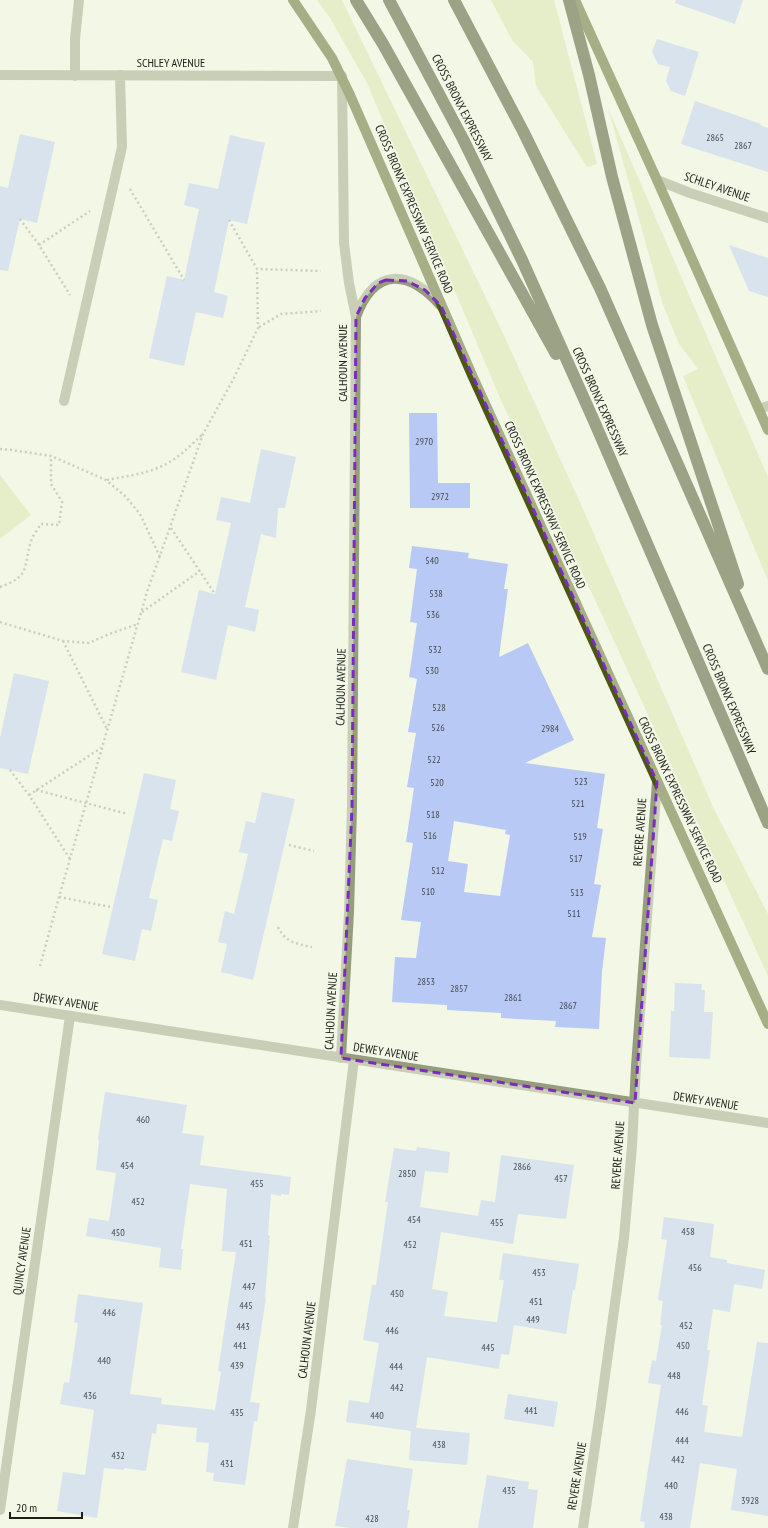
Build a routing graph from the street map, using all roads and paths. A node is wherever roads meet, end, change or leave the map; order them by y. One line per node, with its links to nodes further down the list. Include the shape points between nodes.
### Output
1 (79, 0): 10 (street)
2 (293, 0): 11 (main road, CROSS BRONX EXPRESSWAY SERVICE ROAD)
3 (356, 0): 29 (highway)
4 (389, 0): 29 (highway, CROSS BRONX EXPRESSWAY, via 483,178)
5 (454, 0): 44 (highway, via 523,131 600,288)
6 (569, 0): 44 (highway, via 612,177 652,325)
7 (575, 0): 13 (main road)
8 (0, 75): 10 (street, SCHLEY AVENUE)
9 (120, 75): 10 (street, SCHLEY AVENUE); 11 (street, SCHLEY AVENUE); 12 (street, via 122,146)
10 (75, 76)
11 (342, 76): 23 (main road, CROSS BRONX EXPRESSWAY SERVICE ROAD); 25 (street, CALHOUN AVENUE, via 344,242)
12 (118, 167): 14 (street); 21 (path)
13 (657, 180): 15 (street, SCHLEY AVENUE); 28 (main road)
14 (107, 212): 18 (path, via 93,208); 22 (street)
15 (768, 218)
16 (20, 219): 18 (path)
17 (230, 220): 19 (path)
18 (39, 245): 22 (path, via 73,300)
19 (257, 269): 20 (path); 26 (path)
20 (321, 271)
21 (184, 280)
22 (86, 303): 27 (street)
23 (441, 306): 25 (street, CALHOUN AVENUE, via 416,285 397,279 386,280 370,290); 49 (main road, CROSS BRONX EXPRESSWAY SERVICE ROAD)
24 (320, 311): 26 (path, via 281,314)
25 (356, 317): 66 (street, CALHOUN AVENUE, via 352,799)
26 (258, 328): 31 (path)
27 (64, 401)
28 (763, 407): 30 (main road)
29 (594, 421): 54 (highway, CROSS BRONX EXPRESSWAY)
30 (768, 430)
31 (203, 434): 34 (path, via 180,455 164,465 146,473); 35 (path)
32 (0, 449): 33 (path)
33 (51, 456): 34 (path); 38 (path, via 51,484 62,502 59,525 41,524 32,539 25,572 12,583)
34 (106, 480): 36 (path, via 140,514)
35 (170, 527): 36 (path); 37 (path)
36 (160, 557): 40 (path)
37 (200, 571): 39 (path); 40 (path)
38 (0, 587)
39 (215, 594)
40 (141, 612): 42 (path)
41 (0, 622): 43 (path)
42 (138, 624): 43 (path, via 89,643); 46 (path)
43 (63, 641): 46 (path)
44 (760, 651): 45 (highway)
45 (768, 670)
46 (107, 729): 47 (path)
47 (102, 748): 50 (path); 52 (path)
48 (10, 770): 51 (path)
49 (657, 782): 65 (main road, CROSS BRONX EXPRESSWAY SERVICE ROAD); 68 (street, REVERE AVENUE)
50 (36, 790): 51 (path); 52 (path)
51 (29, 795): 57 (path)
52 (86, 803): 53 (path); 57 (path)
53 (128, 814)
54 (768, 823)
55 (288, 845): 56 (path)
56 (314, 851)
57 (70, 859): 58 (path)
58 (59, 897): 59 (path); 62 (path)
59 (111, 907)
60 (278, 927): 61 (path, via 281,934 293,943)
61 (312, 947)
62 (40, 966)
63 (0, 1005): 64 (street, DEWEY AVENUE)
64 (70, 1016): 66 (street, DEWEY AVENUE); 70 (street, QUINCY AVENUE)
65 (768, 1024)
66 (341, 1058): 67 (street, DEWEY AVENUE)
67 (354, 1060): 68 (street, DEWEY AVENUE); 71 (street, CALHOUN AVENUE, via 311,1410)
68 (635, 1103): 69 (street, DEWEY AVENUE); 72 (street, REVERE AVENUE, via 624,1238)
69 (768, 1123)
70 (0, 1510)
71 (293, 1528)
72 (582, 1528)

